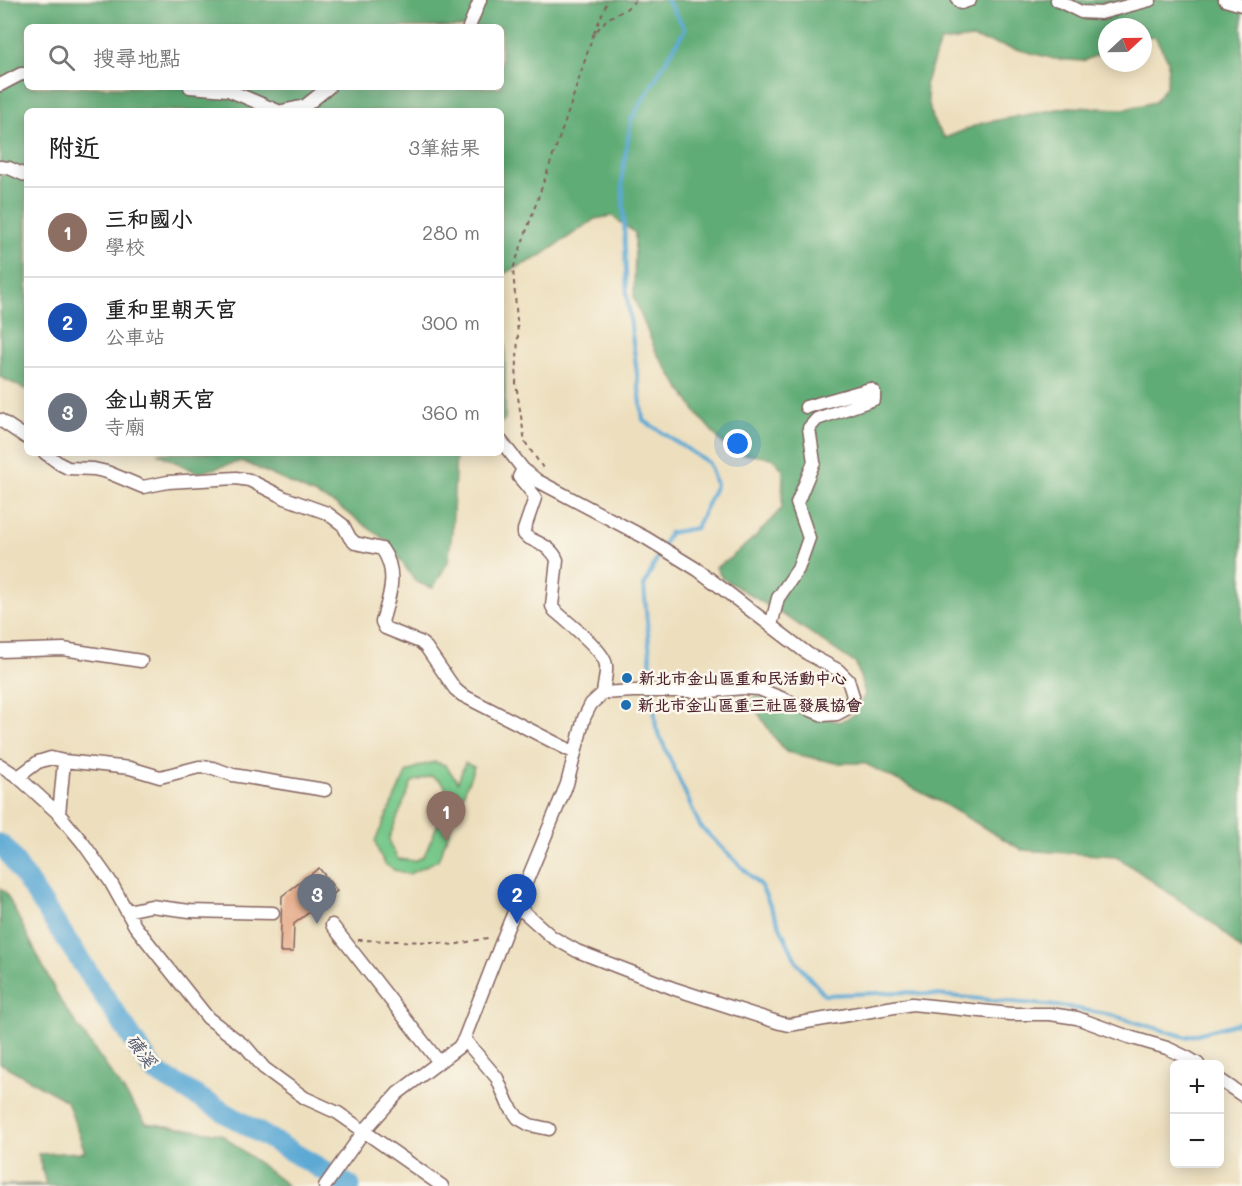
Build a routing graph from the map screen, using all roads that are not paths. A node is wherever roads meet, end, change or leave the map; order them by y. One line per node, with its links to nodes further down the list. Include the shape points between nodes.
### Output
1 (480, 0): 8 (street)
2 (958, 0): 3 (street)
3 (970, 0)
4 (1057, 0): 5 (street, via 1081,12 1101,13)
5 (1150, 0)
6 (1225, 0): 7 (street)
7 (1242, 5)
8 (470, 24)
9 (24, 74): 10 (street)
10 (0, 85)
11 (228, 90): 13 (street)
12 (325, 90): 14 (street, via 305,106)
13 (273, 108)
14 (295, 108)
15 (0, 167): 16 (street)
16 (24, 175)
17 (806, 407): 23 (street, via 870,389 874,392 874,399 817,419 809,428 814,462 797,503 809,538 798,569 778,598)
18 (0, 420): 19 (street)
19 (24, 436)
20 (504, 445): 22 (street)
21 (49, 456): 27 (street, via 68,468 107,472 143,487 249,480 327,513 343,525 356,543 382,549 388,557 392,587 382,622 385,628 426,647 462,695)
22 (523, 469): 23 (street, via 538,481 667,550); 26 (street, via 519,477 535,498 524,534 555,555 552,606 603,657)
23 (771, 626): 26 (street, via 808,654 838,669 853,696 848,708 823,715 759,689 743,688)
24 (0, 651): 25 (street, via 63,649)
25 (141, 661)
26 (603, 693): 27 (street, via 584,718)
27 (575, 753): 33 (street, via 567,784)
28 (64, 761): 30 (street, via 51,758 38,762); 31 (street, via 130,768 160,777 199,767 213,768 233,775); 32 (street)
29 (0, 765): 30 (street)
30 (18, 777): 32 (street)
31 (325, 790)
32 (59, 814): 34 (street, via 103,871)
33 (516, 908): 37 (street); 38 (street, via 552,937 578,951 675,989 780,1023 789,1025 912,1004 1050,1014 1077,1018 1167,1048)
34 (127, 911): 35 (street, via 151,906); 43 (street, via 207,1018 246,1047 264,1068 305,1098 338,1113)
35 (273, 914)
36 (332, 925): 39 (street)
37 (464, 1039): 39 (street); 42 (street, via 498,1078 518,1118)
38 (1191, 1060)
39 (439, 1062): 43 (street, via 398,1093)
40 (1224, 1083): 41 (street)
41 (1242, 1095)
42 (549, 1128)
43 (362, 1134): 44 (street); 45 (street)
44 (325, 1186)
45 (441, 1186)

